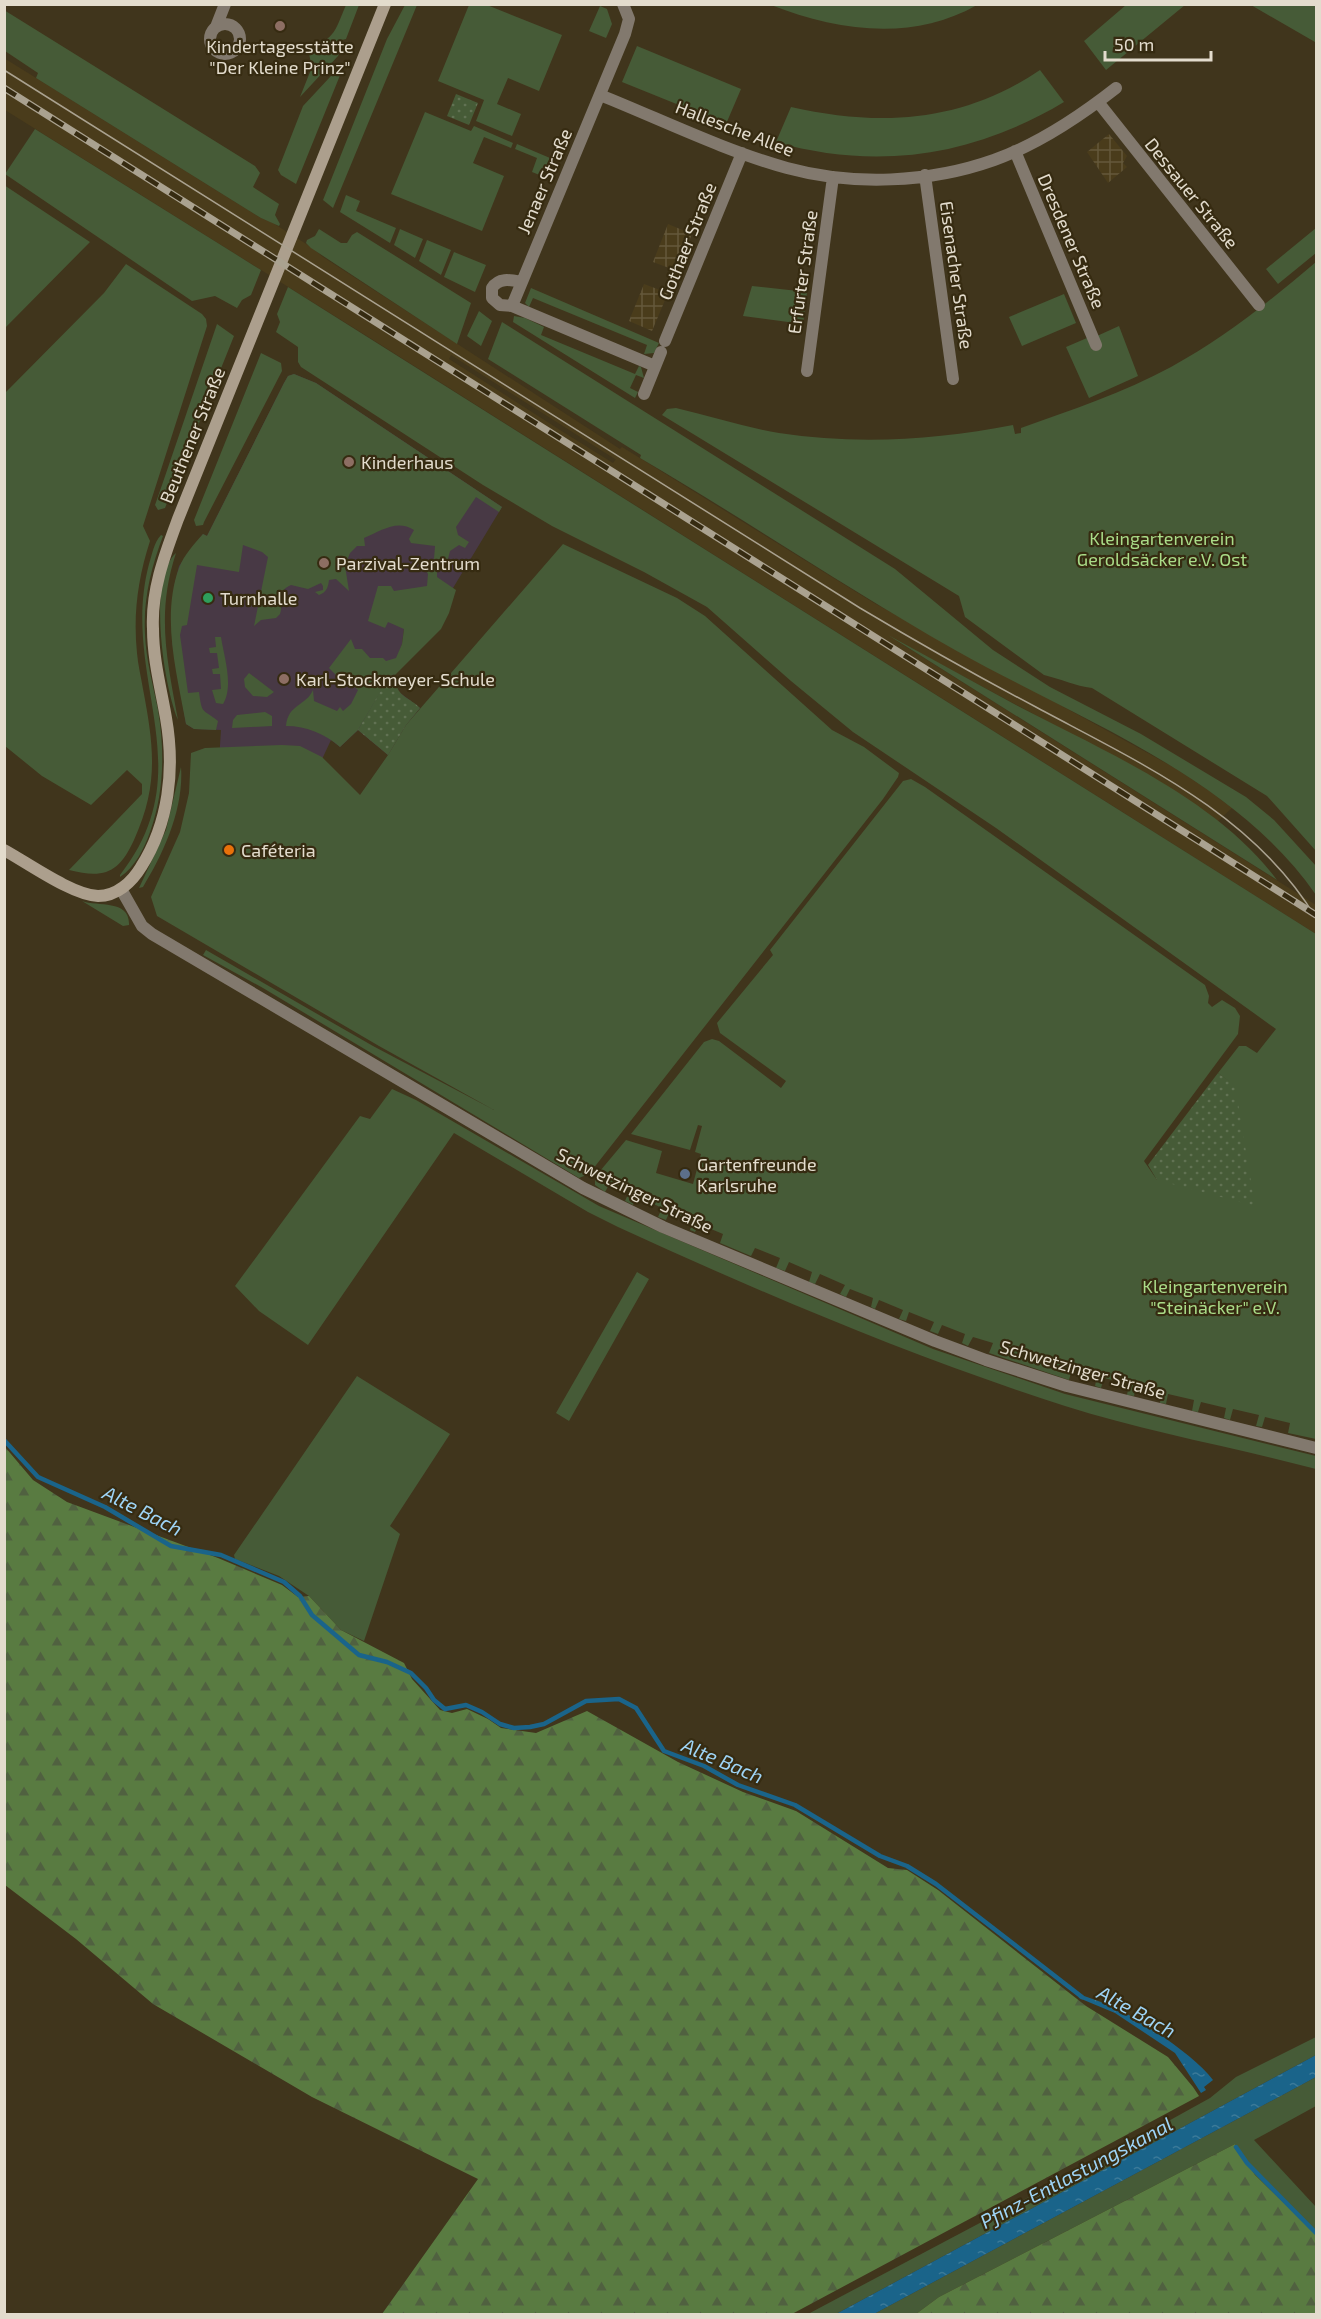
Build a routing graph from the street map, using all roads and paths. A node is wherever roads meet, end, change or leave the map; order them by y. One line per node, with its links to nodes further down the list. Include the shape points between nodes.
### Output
1 (225, 4): 4 (street)
2 (385, 4): 21 (main road, Beuthener Straße, via 161,567 152,627 167,722 169,788 150,851 137,874)
3 (623, 4): 6 (street, via 629,19)
4 (216, 27)
5 (1116, 88): 7 (street, Hallesche Allee)
6 (600, 94): 9 (street, Hallesche Allee); 12 (street, Jenaer Straße)
7 (1098, 102): 8 (street, Hallesche Allee); 13 (street, Dessauer Straße)
8 (1015, 151): 10 (street, Hallesche Allee, via 974,166); 15 (street, Dresdener Straße)
9 (742, 153): 11 (street, Hallesche Allee, via 790,169); 16 (street, Gothaer Straße)
10 (925, 175): 11 (street, Hallesche Allee, via 880,180); 18 (street, Eisenacher Straße)
11 (833, 177): 17 (street, Erfurter Straße)
12 (522, 282): 14 (street, Jenaer Straße); 14 (street, via 500,281 492,288 496,303)
13 (1259, 305)
14 (512, 306): 16 (street)
15 (1096, 345)
16 (655, 366): 19 (street, Gothaer Straße)
17 (807, 371)
18 (953, 379)
19 (644, 394)
20 (4, 850): 21 (main road, via 88,895)
21 (121, 889): 22 (street, Schwetzinger Straße, via 142,926 152,934 583,1188 655,1223 986,1360 1067,1386)
22 (1317, 1448)

